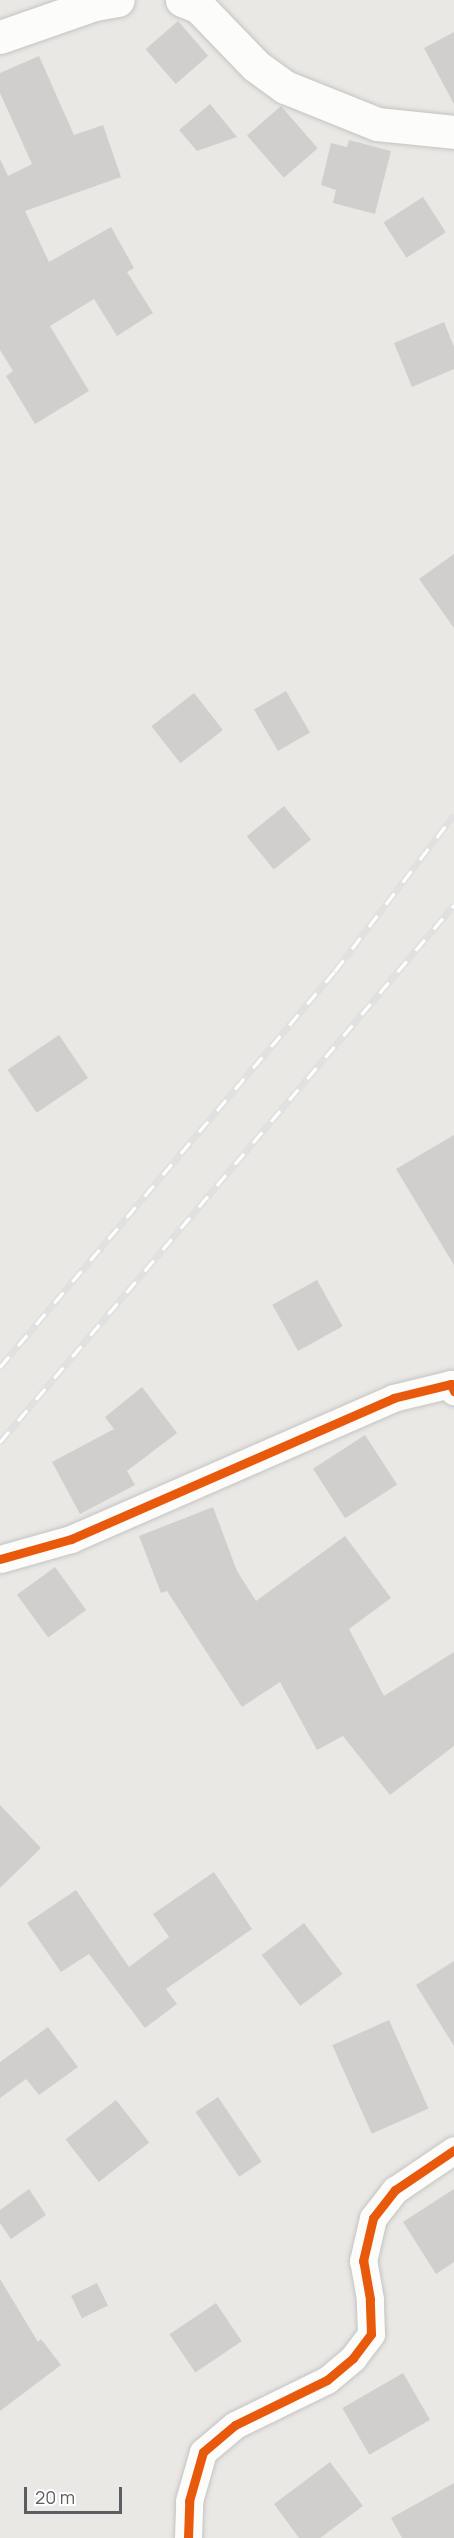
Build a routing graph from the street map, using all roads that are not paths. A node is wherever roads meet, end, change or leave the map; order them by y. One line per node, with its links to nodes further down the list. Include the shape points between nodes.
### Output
1 (118, 0): 3 (main road, via 94,4)
2 (182, 0): 4 (main road, via 199,7 256,66 285,87 377,124)
3 (0, 37)
4 (454, 132)
5 (453, 1386): 6 (street, via 393,1398 70,1539)
6 (0, 1560)
7 (454, 2150): 8 (street, via 395,2190 372,2218 363,2261 371,2334 353,2358 327,2380 235,2425 203,2452 189,2501)
8 (188, 2538)

